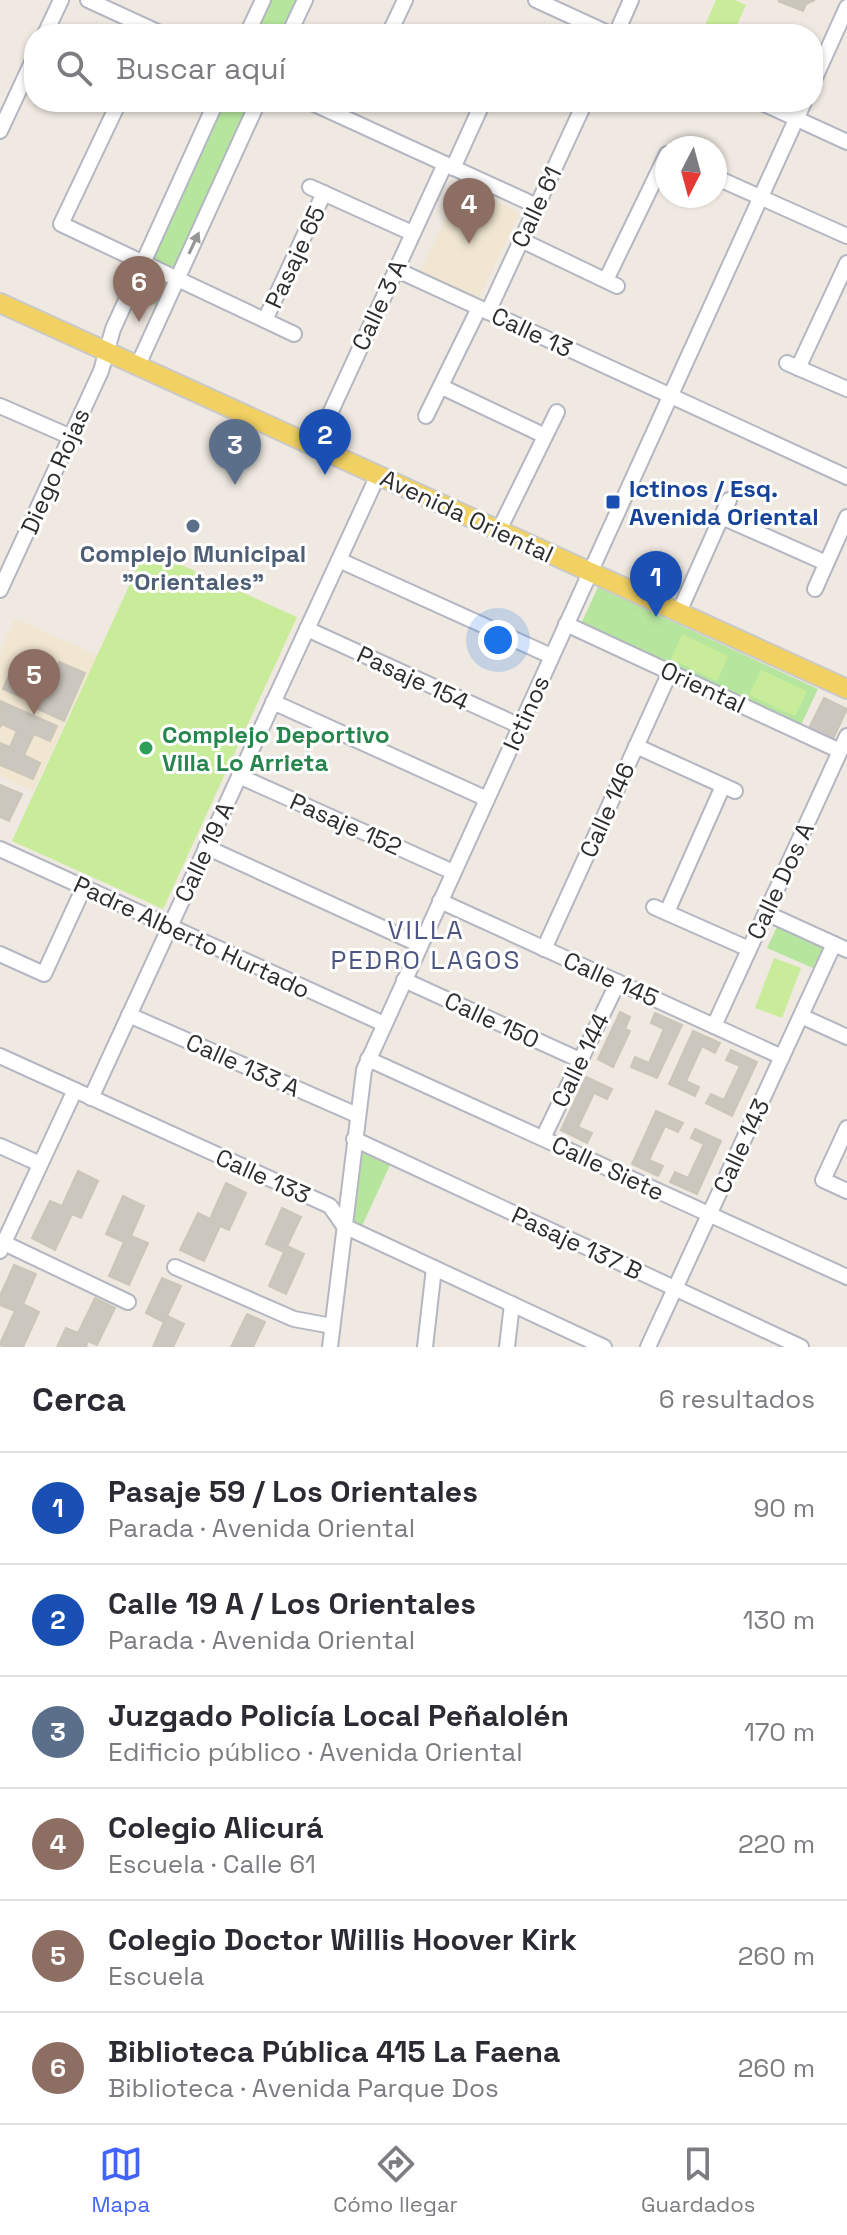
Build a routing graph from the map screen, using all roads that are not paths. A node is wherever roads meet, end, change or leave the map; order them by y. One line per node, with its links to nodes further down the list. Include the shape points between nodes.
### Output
1 (61, 0): 9 (street)
2 (88, 0): 10 (street)
3 (263, 0): 11 (street)
4 (305, 0): 12 (street)
5 (405, 0): 13 (street)
6 (536, 0): 14 (street)
7 (631, 0): 15 (street)
8 (846, 14): 16 (street)
9 (50, 24)
10 (140, 24)
11 (252, 24)
12 (294, 24)
13 (394, 24)
14 (590, 24)
15 (618, 24)
16 (823, 61)
17 (24, 80): 19 (street)
18 (0, 92): 19 (street)
19 (15, 99): 29 (street)
20 (114, 112): 39 (street, via 61,224)
21 (211, 112): 39 (street, Diego Rojas)
22 (253, 112): 42 (street, one-way to 22)
23 (332, 112): 31 (street)
24 (478, 112): 31 (street, Calle 3 A)
25 (580, 112): 35 (street, Calle 61)
26 (781, 112): 28 (street)
27 (799, 112): 28 (street, Ictinos)
28 (796, 119): 30 (street); 34 (street, Ictinos)
29 (0, 131)
30 (847, 142)
31 (449, 166): 35 (street); 36 (street, Calle 3 A)
32 (655, 180): 38 (street, via 612,283)
33 (727, 182): 34 (street)
34 (760, 197): 37 (street); 51 (street, Ictinos)
35 (537, 206): 38 (street, Calle 61)
36 (412, 233): 41 (street, Calle 3 A); 45 (street, Pasaje 65, via 317,190)
37 (847, 236)
38 (521, 240): 44 (street, Calle 61)
39 (142, 261): 42 (street); 47 (street, Diego Rojas)
40 (847, 263): 50 (street, via 792,365)
41 (395, 269): 44 (street, Calle 13); 57 (street, Calle 3 A)
42 (178, 279): 45 (street); 48 (street)
43 (0, 303): 47 (main road, Avenida Oriental)
44 (484, 310): 49 (street, Calle 61); 51 (street, Calle 13)
45 (265, 320): 46 (street)
46 (294, 334)
47 (107, 351): 48 (main road, Avenida Oriental); 56 (street, Diego Rojas)
48 (138, 365): 57 (main road, Avenida Oriental)
49 (442, 387): 54 (street, Calle 61); 55 (street)
50 (847, 389)
51 (670, 396): 58 (street, Calle 13); 66 (street, Ictinos)
52 (0, 406): 56 (street)
53 (557, 412): 55 (street)
54 (426, 416)
55 (543, 435): 63 (street)
56 (71, 437): 68 (street, Diego Rojas)
57 (315, 446): 59 (main road, Avenida Oriental)
58 (846, 474)
59 (378, 475): 63 (main road, Avenida Oriental); 64 (street, Calle 19 A)
60 (729, 500): 61 (street)
61 (722, 517): 65 (street); 69 (street)
62 (847, 517): 65 (street)
63 (499, 530): 66 (main road, Avenida Oriental)
64 (339, 560): 71 (street, Calle 19 A); 72 (street)
65 (826, 563): 67 (street)
66 (590, 572): 69 (main road, Avenida Oriental); 70 (street, Ictinos)
67 (815, 589)
68 (0, 590)
69 (679, 612): 74 (main road, Avenida Oriental)
70 (566, 624): 72 (street, Ictinos); 73 (street, Oriental)
71 (307, 629): 75 (street, Calle 19 A); 76 (street, Pasaje 154)
72 (551, 656): 76 (street, Ictinos)
73 (670, 672): 78 (street, Calle 146); 79 (street, Oriental)
74 (847, 689)
75 (273, 702): 80 (street, Calle 19 A); 81 (street)
76 (520, 726): 81 (street, Ictinos)
77 (847, 736): 79 (street, Calle Dos A)
78 (636, 746): 91 (street, Calle 146); 92 (street, via 729,788 660,910)
79 (840, 751): 87 (street, Calle Dos A)
80 (239, 776): 82 (street, Calle 19 A); 84 (street, Pasaje 152)
81 (487, 799): 84 (street, Ictinos)
82 (206, 847): 88 (street, Calle 19 A); 89 (street)
83 (0, 849): 85 (street, Padre Alberto Hurtado)
84 (453, 872): 86 (street, Ictinos)
85 (84, 887): 88 (street, Padre Alberto Hurtado); 93 (street, via 44,974)
86 (440, 901): 89 (street, Ictinos); 91 (street, Calle 145)
87 (766, 913): 90 (street); 92 (street, Calle Dos A)
88 (170, 926): 96 (street, Calle 19 A); 98 (street, Padre Alberto Hurtado)
89 (420, 945): 94 (street, Ictinos)
90 (841, 947): 97 (street, Calle 143)
91 (544, 949): 95 (street, Calle 145)
92 (749, 949): 99 (street, Calle Dos A)
93 (0, 954)
94 (404, 980): 98 (street, Ictinos); 104 (street, Calle 150)
95 (618, 982): 99 (street, Calle 145); 104 (street, Calle 144)
96 (129, 1015): 106 (street, Calle 19 A); 107 (street, Calle 133 A)
97 (801, 1016): 100 (street); 102 (street, Calle 143)
98 (384, 1024): 103 (street, Ictinos)
99 (714, 1026): 102 (street, Calle 145)
100 (847, 1037)
101 (0, 1056): 105 (street, Calle 133)
102 (782, 1057): 114 (street, Calle 143)
103 (368, 1059): 107 (street, Ictinos); 109 (street, Calle Siete)
104 (580, 1060): 109 (street, Calle 144)
105 (75, 1090): 106 (street, Calle 133); 112 (street)
106 (91, 1098): 115 (street, Calle 133, via 330,1206)
107 (357, 1115): 110 (street, Ictinos)
108 (847, 1128): 113 (street, via 823,1180)
109 (543, 1138): 114 (street, Calle Siete)
110 (354, 1139): 115 (street, Ictinos); 120 (street, Pasaje 137 B)
111 (0, 1146): 112 (street)
112 (40, 1164): 116 (street)
113 (847, 1191)
114 (709, 1214): 119 (street, Calle Siete); 120 (street, Calle 143)
115 (344, 1226): 118 (street, Calle 133); 123 (street, Ictinos)
116 (3, 1240): 121 (street)
117 (175, 1267): 123 (street, via 294,1319)
118 (434, 1268): 122 (street, Calle 133); 125 (street)
119 (847, 1277)
120 (675, 1289): 128 (street, Calle 143); 129 (street, Pasaje 137 B)
121 (128, 1302)
122 (512, 1304): 126 (street); 127 (street, Calle 133)
123 (332, 1326): 124 (street, Ictinos)
124 (330, 1347)
125 (425, 1347)
126 (507, 1347)
127 (604, 1347)
128 (648, 1347)
129 (801, 1347)

